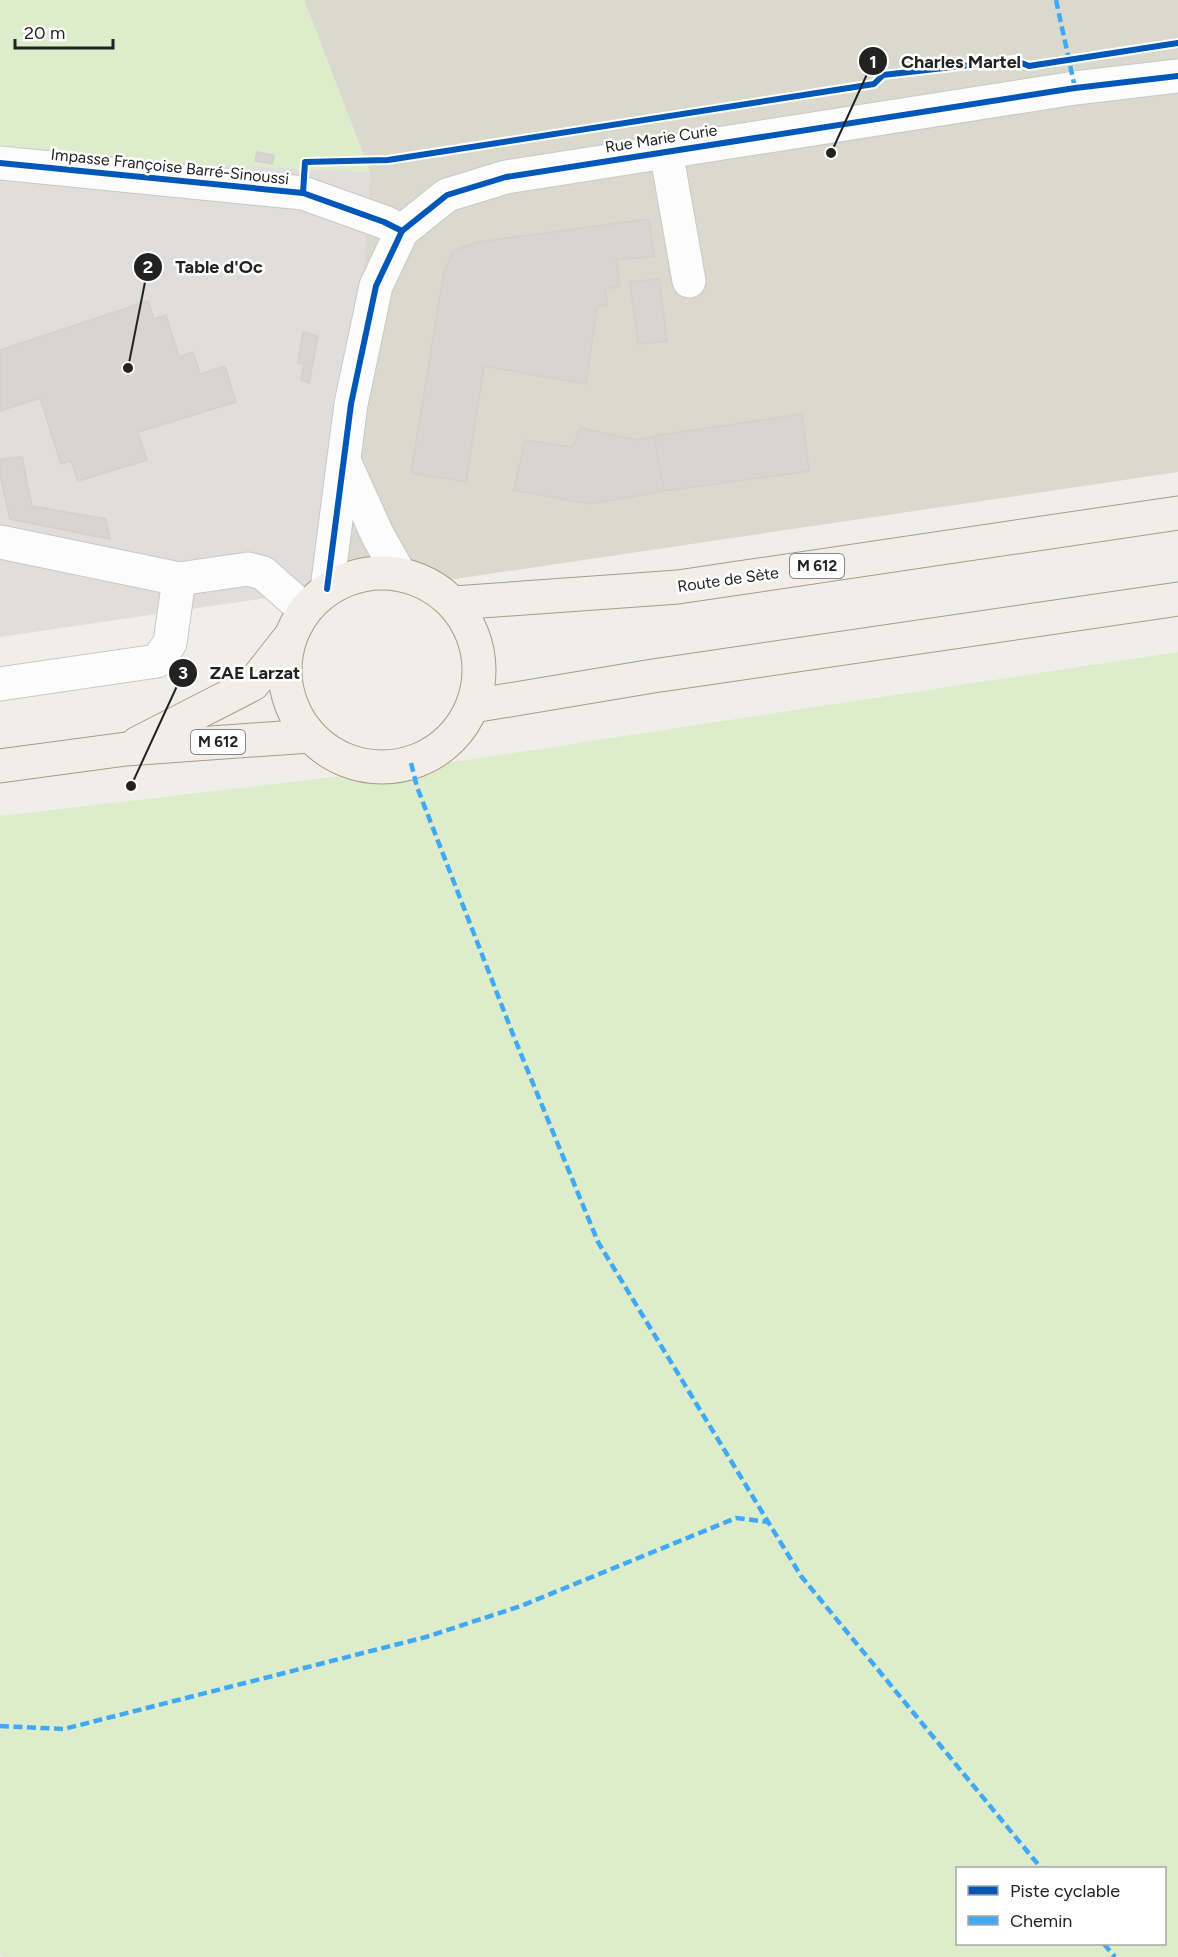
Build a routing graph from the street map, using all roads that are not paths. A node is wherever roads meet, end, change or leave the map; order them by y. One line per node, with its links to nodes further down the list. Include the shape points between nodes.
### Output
1 (1178, 76): 2 (street, Rue Marie Curie)
2 (666, 151): 4 (street, Rue Marie Curie, via 496,180 447,195); 5 (street)
3 (0, 163): 4 (street, Impasse Françoise Barré-Sinoussi, via 303,193)
4 (402, 231): 6 (street, Rue Marie Curie, via 376,286 351,404)
5 (690, 281)
6 (345, 463): 9 (street); 13 (street, Rue Marie Curie)
7 (1178, 513): 12 (main road, Route de Sète / M 612, via 678,587)
8 (0, 542): 10 (street)
9 (399, 573): 12 (main road, via 428,583); 13 (main road, via 349,577)
10 (179, 579): 13 (street, via 248,569 263,573); 14 (street, via 170,643 157,661)
11 (1178, 599): 15 (main road)
12 (454, 603): 15 (main road, via 470,626 478,652 480,680)
13 (307, 612): 16 (main road, via 284,662 286,689 295,714); 17 (main road, M 612, via 253,684)
14 (0, 684)
15 (473, 706): 16 (main road, via 458,731 437,751 391,767 348,761)
16 (310, 736): 17 (main road, M 612)
17 (126, 749): 18 (main road, M 612)
18 (0, 766)

